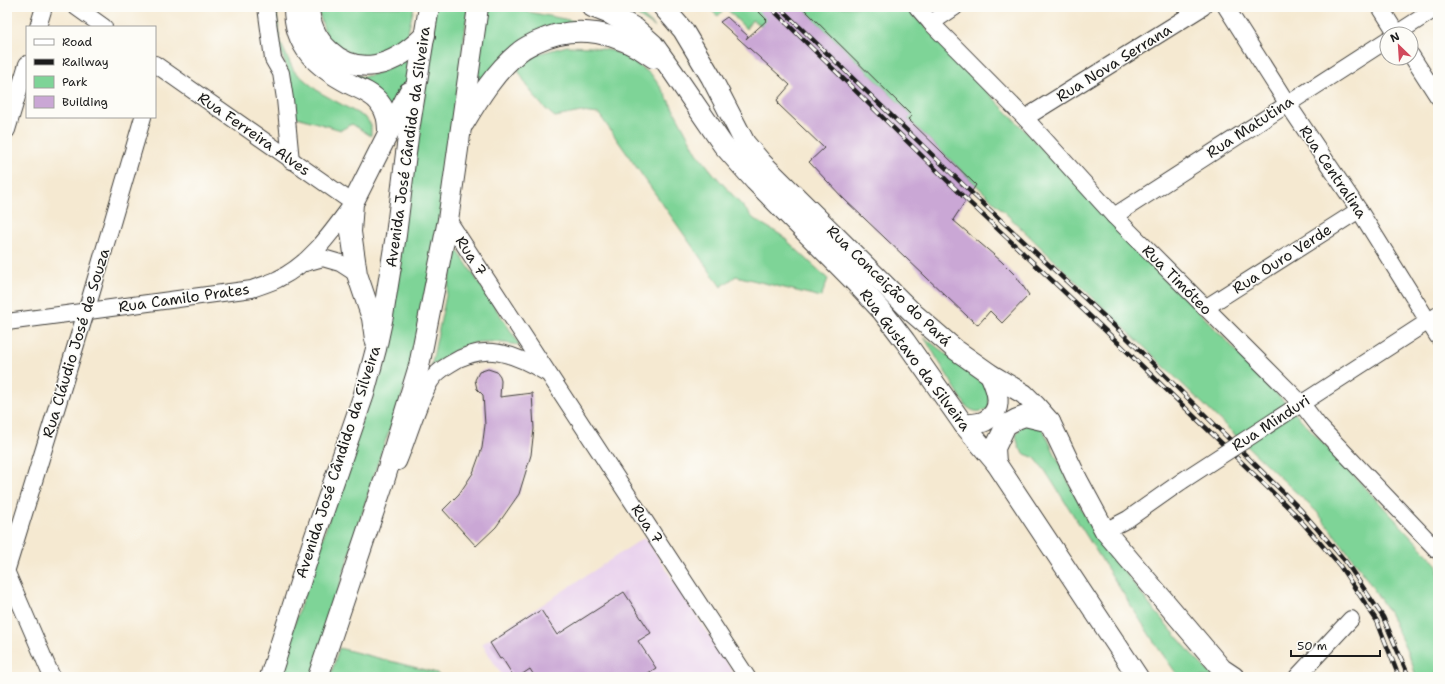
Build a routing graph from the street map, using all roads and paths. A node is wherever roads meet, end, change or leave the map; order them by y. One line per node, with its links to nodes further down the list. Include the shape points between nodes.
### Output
1 (44, 7): 17 (street)
2 (76, 7): 18 (street)
3 (266, 7): 34 (street, via 273,59 281,73)
4 (294, 7): 33 (main road, via 296,30 311,57 332,74 378,100 388,118)
5 (309, 7): 15 (main road, via 314,29 326,48 346,62 360,65 375,65 388,61 413,47)
6 (478, 7): 32 (main road)
7 (592, 7): 25 (main road, Rua Gustavo da Silveira, via 635,28 653,44)
8 (662, 7): 50 (main road, Rua Conceição do Pará, via 683,30 745,143 762,163 912,312 956,350)
9 (917, 7): 16 (street, Rua Timóteo)
10 (955, 7): 16 (street)
11 (1203, 7): 30 (street, Rua Nova Serrana)
12 (1226, 7): 28 (street, Rua Centralina)
13 (1380, 7): 19 (street)
14 (1438, 7): 20 (street, Rua Matutina)
15 (426, 23): 26 (main road, Avenida José Cândido da Silveira)
16 (931, 23): 30 (street, Rua Timóteo)
17 (38, 26)
18 (103, 26)
19 (1390, 26)
20 (1408, 26)
21 (1379, 45): 28 (street, Rua Matutina)
22 (1418, 66): 27 (street)
23 (26, 67): 31 (street)
24 (156, 69): 34 (street, Rua Ferreira Alves)
25 (673, 72): 32 (main road, via 632,44 617,38 590,31 558,34 544,38 519,52 482,94); 53 (main road, Rua Gustavo da Silveira, via 723,145 882,311)
26 (418, 74): 33 (main road); 47 (main road, Avenida José Cândido da Silveira, via 396,235)
27 (1438, 97)
28 (1287, 103): 36 (street, Rua Centralina); 37 (street, Rua Matutina)
29 (143, 118): 42 (street, Rua Cláudio José de Souza)
30 (1025, 118): 37 (street, Rua Timóteo)
31 (7, 130)
32 (459, 130): 38 (main road)
33 (388, 133): 35 (main road)
34 (291, 161): 35 (street, Rua Ferreira Alves)
35 (352, 204): 39 (street, Rua Camilo Prates, via 316,251); 40 (main road, via 351,232)
36 (1359, 210): 41 (street, Rua Ouro Verde); 43 (street, Rua Centralina)
37 (1114, 216): 41 (street, Rua Timóteo)
38 (448, 220): 46 (street, Rua 7); 55 (main road, via 419,366)
39 (301, 264): 40 (street, via 323,258 340,263); 42 (street, Rua Camilo Prates, via 278,279 252,289)
40 (357, 274): 47 (main road, via 372,318)
41 (1205, 308): 51 (street, Rua Timóteo)
42 (86, 312): 44 (street, Rua Camilo Prates); 58 (street, Rua Cláudio José de Souza)
43 (1433, 318): 45 (street, Rua Centralina); 51 (street, Rua Minduri)
44 (7, 322)
45 (1438, 337)
46 (528, 344): 48 (street); 49 (street, Rua 7)
47 (376, 348): 62 (main road, Avenida José Cândido da Silveira, via 364,394)
48 (511, 355): 49 (street, Rua 7); 55 (street, Rua 7, via 488,351 470,354 442,369 431,380 398,462)
49 (546, 372): 64 (street, Rua 7)
50 (990, 374): 52 (main road, Rua Conceição do Pará, via 1024,394); 53 (main road, via 999,400 995,413 985,421)
51 (1296, 407): 56 (street, Rua Minduri, bridge); 57 (street, Rua Timóteo, via 1318,424)
52 (1050, 422): 54 (main road, via 1025,416 1006,425 995,448); 56 (main road, Rua Conceição do Pará)
53 (964, 425): 54 (main road, Rua Gustavo da Silveira)
54 (996, 463): 65 (main road, Rua Gustavo da Silveira)
55 (384, 481): 63 (main road)
56 (1105, 532): 66 (main road, Rua Conceição do Pará, via 1222,669)
57 (1438, 551)
58 (7, 569)
59 (7, 573): 61 (street)
60 (1351, 619): 67 (street)
61 (52, 677)
62 (270, 677)
63 (318, 677)
64 (746, 677)
65 (1138, 677)
66 (1234, 677)
67 (1297, 677)

